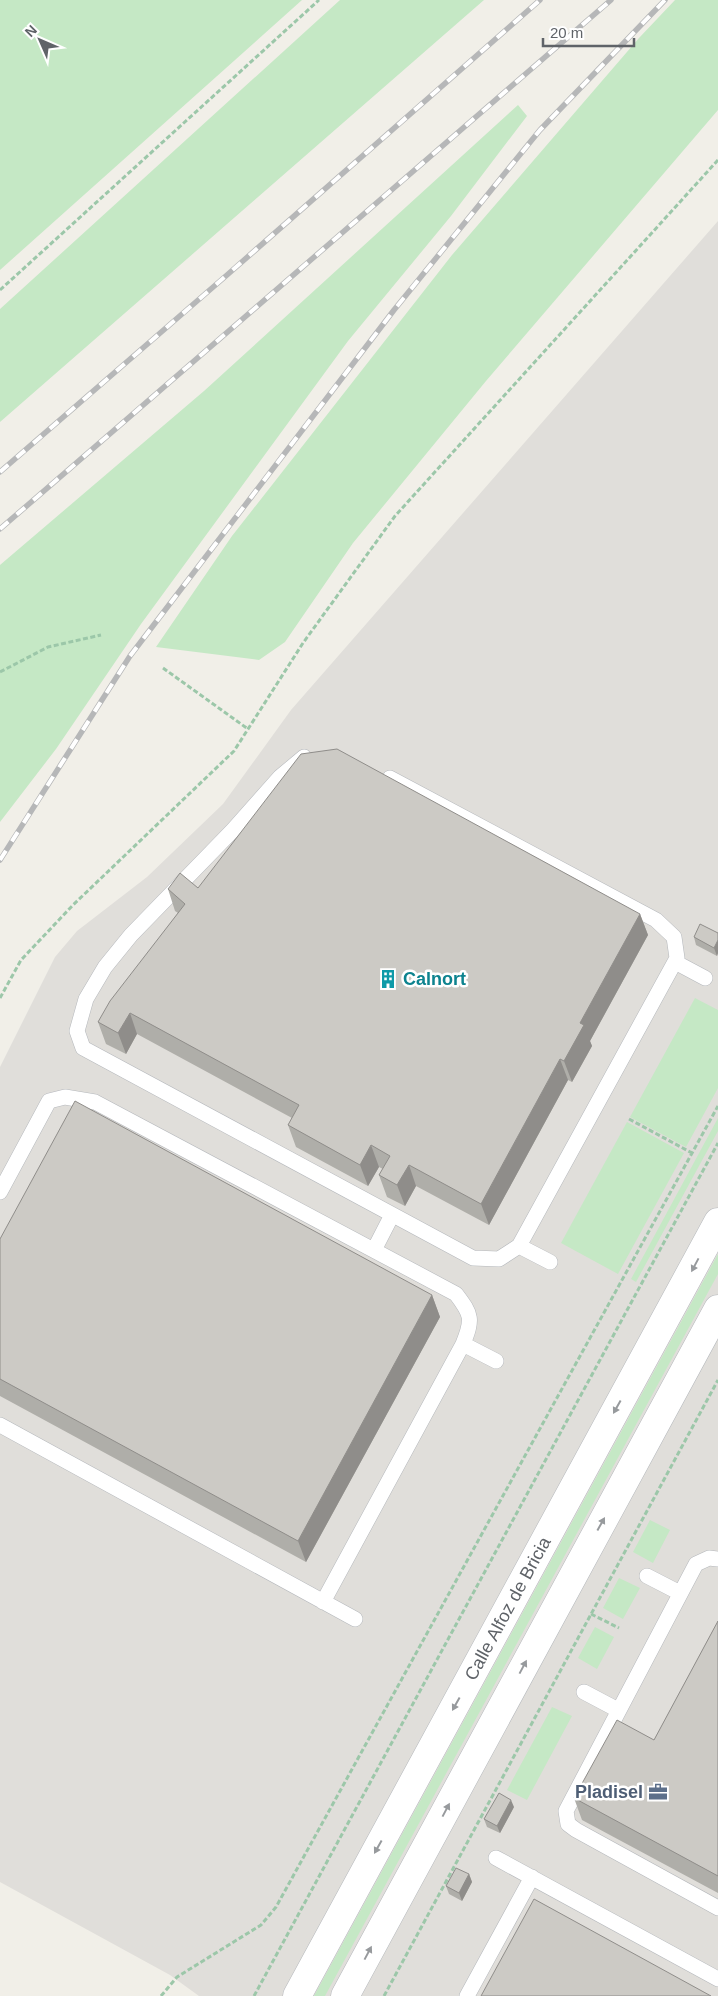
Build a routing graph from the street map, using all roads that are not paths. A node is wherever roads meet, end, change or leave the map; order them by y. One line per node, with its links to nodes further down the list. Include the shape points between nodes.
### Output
1 (317, 753): 6 (lane, via 303,757 280,777 131,935 105,967 86,999 77,1031 83,1048)
2 (375, 770): 3 (lane, via 656,920 674,937)
3 (675, 962): 4 (lane); 8 (lane)
4 (705, 978)
5 (0, 1192): 9 (lane, via 49,1101 65,1097 95,1102)
6 (392, 1215): 8 (lane, via 473,1258 499,1259); 9 (lane)
7 (718, 1222): 26 (street, Calle Alfoz de Bricia, one-way to 26)
8 (519, 1246): 10 (lane)
9 (374, 1250): 12 (lane, via 456,1294 469,1312 468,1331)
10 (550, 1262)
11 (718, 1309): 27 (street, one-way to 11)
12 (463, 1344): 13 (lane); 18 (lane)
13 (496, 1361)
14 (0, 1425): 18 (lane)
15 (718, 1559): 17 (lane, via 709,1558 696,1564)
16 (647, 1576): 17 (lane)
17 (680, 1594): 21 (lane)
18 (323, 1602): 19 (lane)
19 (355, 1619)
20 (584, 1692): 21 (lane)
21 (618, 1710): 24 (lane, via 566,1811 568,1824)
22 (496, 1858): 23 (lane)
23 (532, 1877): 25 (lane); 28 (lane)
24 (718, 1908)
25 (718, 1978)
26 (297, 1996)
27 (345, 1996)
28 (467, 1996)

